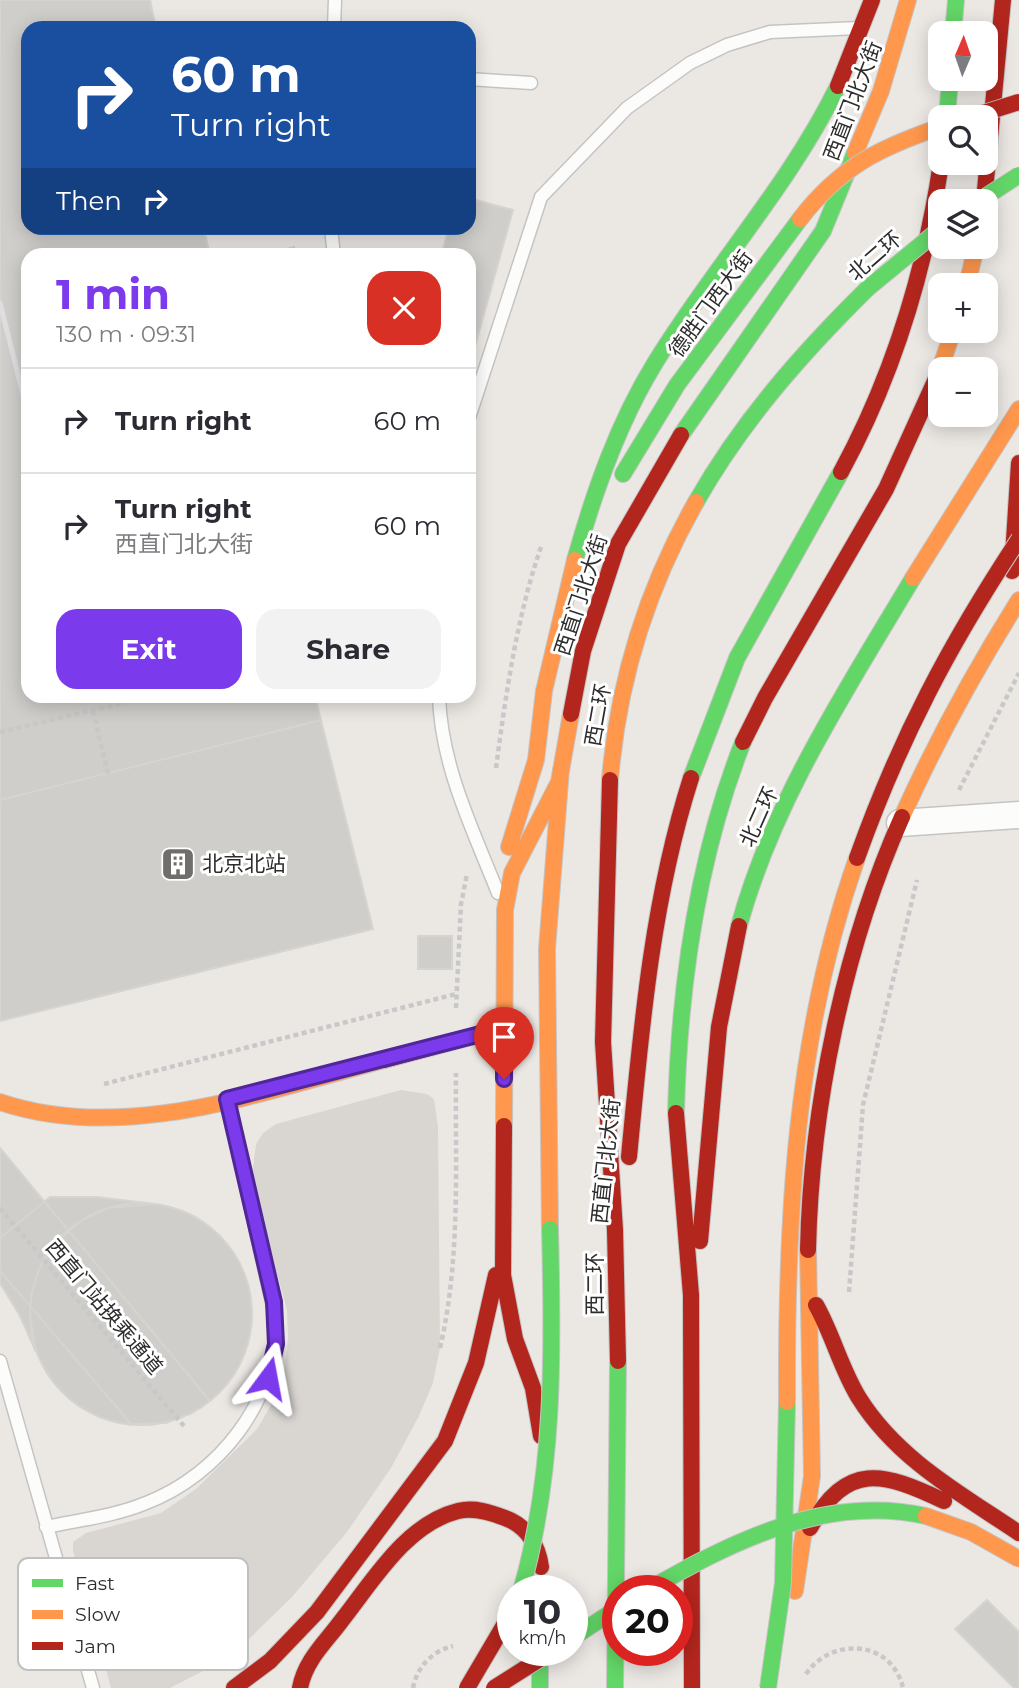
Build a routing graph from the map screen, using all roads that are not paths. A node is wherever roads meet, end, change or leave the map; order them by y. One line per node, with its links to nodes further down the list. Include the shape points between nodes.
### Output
1 (335, 0): 6 (lane)
2 (872, 0): 8 (main road)
3 (908, 0): 29 (main road, 西直门北大街, via 881,91 819,238 689,421 618,544 583,651)
4 (956, 0): 7 (main road)
5 (1003, 0): 16 (main road)
6 (334, 21)
7 (954, 21)
8 (862, 28): 20 (lane, via 770,32 727,45 690,62 627,108 541,197); 24 (main road, via 835,96 810,140 644,381 605,465)
9 (476, 79): 10 (lane)
10 (531, 83)
11 (1019, 102): 12 (main road, bridge)
12 (998, 109)
13 (928, 131): 24 (main road, 德胜门西大街, bridge, via 874,150 843,169 800,219 677,385 629,463)
14 (939, 175): 40 (main road, 西直门北大街, via 924,258 880,385 846,461 733,667 677,818 646,981)
15 (1019, 175): 17 (main road, bridge)
16 (982, 189)
17 (998, 189)
18 (928, 239): 27 (main road, 北二环, bridge, via 868,288 785,373 711,474 651,596)
19 (928, 396): 42 (main road, via 886,489 753,721 719,813 689,945 677,1065 676,1158)
20 (476, 397)
21 (1019, 409): 42 (main road, 北二环, via 890,618 794,788 741,916 720,1010 708,1182)
22 (1019, 463): 26 (main road)
23 (1019, 539): 64 (main road, bridge, via 944,657 900,744 849,877 820,985 800,1103 790,1205 784,1550 780,1616)
24 (575, 566): 34 (main road, via 548,670 536,760 509,848)
25 (1019, 600): 26 (main road)
26 (1009, 614): 32 (main road, via 949,716)
27 (627, 673): 30 (main road); 40 (main road, 西二环, via 612,763 604,916 603,1044)
28 (439, 703): 34 (lane, via 468,827)
29 (561, 769): 34 (main road, 西直门北大街, via 552,799 512,873); 35 (main road)
30 (593, 791)
31 (1019, 815): 32 (street)
32 (900, 823): 41 (main road, via 862,928 829,1068 812,1183)
33 (570, 870): 35 (main road)
34 (505, 910): 36 (main road, 西直门北大街)
35 (547, 949): 50 (main road, bridge, via 550,1436 537,1535)
36 (504, 1028): 37 (main road); 39 (main road, 西直门北大街)
37 (227, 1099): 38 (main road, via 125,1117 74,1120); 44 (lane, via 276,1321 274,1358 261,1395 227,1446 180,1486 137,1507)
38 (0, 1102)
39 (503, 1222): 57 (main road, via 476,1363 445,1441 317,1612 270,1661); 58 (main road, via 508,1307 533,1388 540,1430 541,1574 533,1539 505,1516 475,1507 443,1516 388,1561 308,1666)
40 (617, 1256): 62 (main road, 西二环)
41 (807, 1290): 45 (main road, via 853,1388 876,1424 938,1480); 47 (main road, via 812,1460)
42 (691, 1295): 63 (main road)
43 (0, 1361): 44 (lane)
44 (46, 1527): 48 (lane)
45 (1019, 1533)
46 (1019, 1546): 47 (main road, via 926,1492 877,1478 861,1479 831,1492 818,1510)
47 (803, 1549): 65 (main road)
48 (55, 1558)
49 (1019, 1559): 51 (main road, bridge, via 942,1522 897,1512 850,1509 748,1536)
50 (526, 1575)
51 (672, 1575)
52 (497, 1637): 59 (main road, bridge)
53 (529, 1666): 60 (main road, bridge)
54 (540, 1666): 61 (main road)
55 (88, 1670): 56 (lane)
56 (93, 1688)
57 (234, 1688)
58 (300, 1688)
59 (467, 1688)
60 (494, 1688)
61 (540, 1688)
62 (615, 1688)
63 (692, 1688)
64 (768, 1688)
65 (776, 1688)

